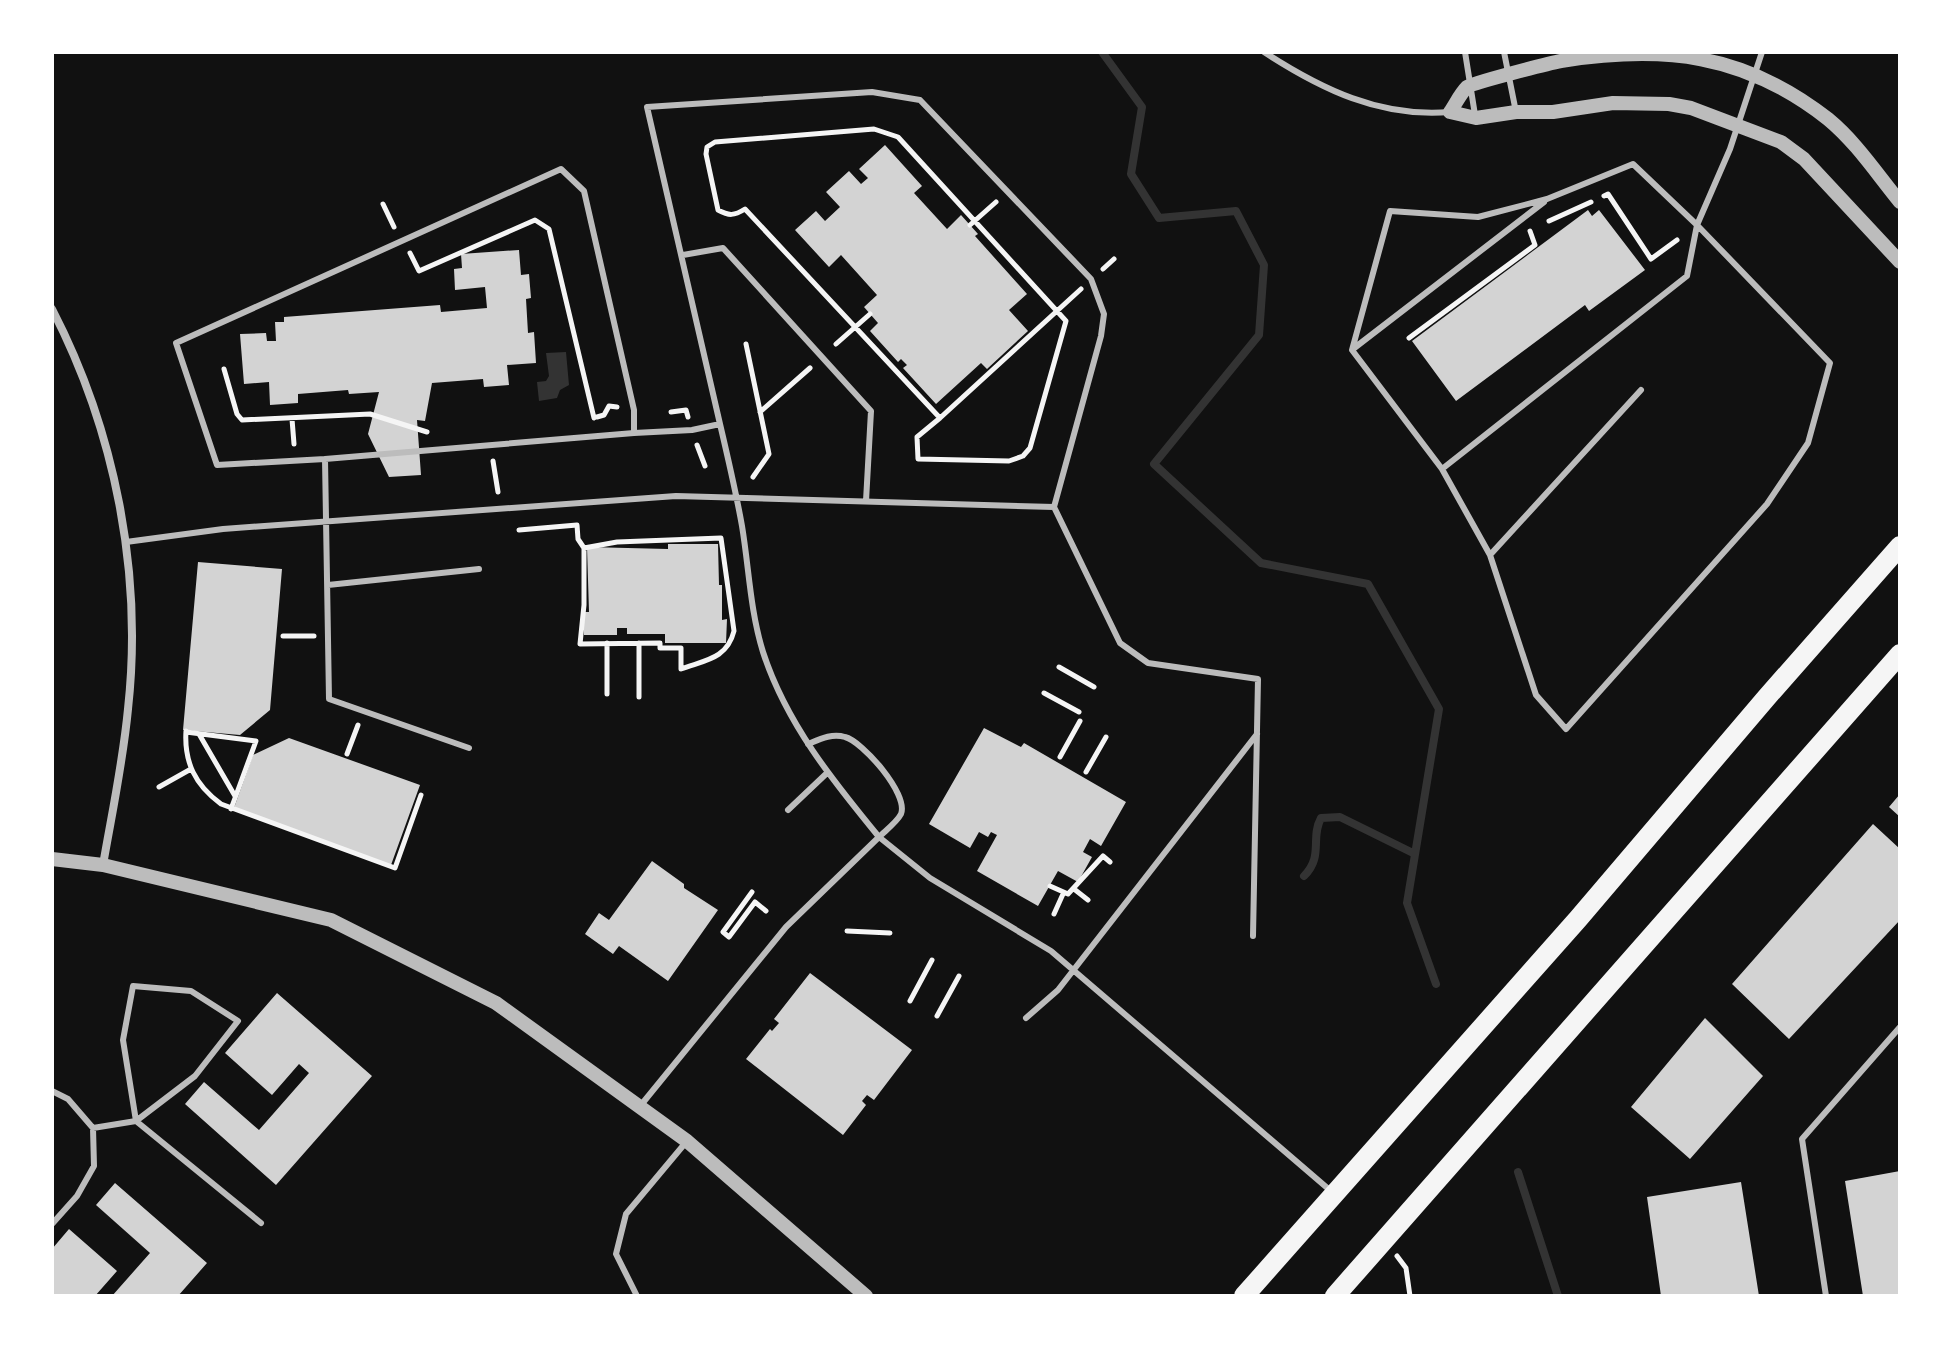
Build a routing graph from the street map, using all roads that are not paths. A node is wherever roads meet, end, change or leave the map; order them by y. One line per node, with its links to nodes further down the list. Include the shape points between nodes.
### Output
1 (1264, 52): 8 (lane, via 1317,85 1366,105)
2 (1465, 52): 7 (lane)
3 (1504, 52): 6 (lane)
4 (1762, 52): 5 (lane)
5 (1754, 75): 6 (street, via 1669,53 1574,59); 11 (lane); 13 (street, via 1828,119)
6 (1508, 76): 7 (street); 9 (lane)
7 (1469, 85): 8 (street); 10 (lane)
8 (1450, 112): 10 (street)
9 (1516, 112): 10 (street); 11 (street, via 1669,104)
10 (1476, 118)
11 (1738, 124): 14 (lane); 16 (street, via 1781,142 1804,159)
12 (1547, 199): 14 (lane, via 1633,164); 18 (lane); 18 (lane, via 1478,217 1390,211)
13 (1900, 202)
14 (1697, 225): 23 (lane, via 1687,276); 30 (lane, via 1830,363 1808,443 1767,504 1566,729 1536,695)
15 (683, 255): 20 (lane); 25 (lane, via 723,248 871,411); 26 (lane, via 647,107 872,92 920,100 1091,279 1104,314)
16 (1900, 262)
17 (52, 309): 28 (street, via 96,413)
18 (1352, 350): 23 (lane)
19 (1641, 390): 30 (lane)
20 (720, 424): 21 (lane); 24 (lane)
21 (634, 433): 22 (lane); 22 (lane, via 634,410 584,191 561,169 176,343 217,465)
22 (325, 459): 27 (lane)
23 (1442, 469): 30 (lane)
24 (735, 496): 25 (lane); 27 (lane, via 592,501); 35 (lane, via 764,654)
25 (866, 501): 26 (lane)
26 (1054, 507): 34 (lane, via 1120,643 1148,663 1258,679)
27 (328, 523): 28 (lane); 32 (lane)
28 (126, 542): 41 (street, via 132,594 131,681)
29 (1900, 546): 51 (main road)
30 (1490, 555)
31 (479, 569): 32 (lane)
32 (328, 585): 36 (lane, via 329,699)
33 (1900, 654): 57 (main road)
34 (1257, 734): 42 (lane); 43 (lane)
35 (808, 744): 37 (lane); 39 (lane, via 828,736 859,743 896,786 900,815)
36 (469, 748)
37 (827, 773): 38 (lane); 39 (lane)
38 (788, 810)
39 (879, 837): 43 (lane, via 930,878 1051,951); 47 (lane, via 786,927)
40 (52, 859): 41 (street)
41 (103, 865): 47 (street, via 331,920 496,1003)
42 (1253, 936)
43 (1073, 970): 44 (lane); 51 (lane)
44 (1026, 1018)
45 (1900, 1027): 58 (lane, via 1802,1139)
46 (52, 1091): 49 (lane, via 68,1099)
47 (641, 1105): 50 (street)
48 (136, 1121): 48 (lane, via 195,1076 238,1021 191,991 133,986 123,1040); 49 (lane); 52 (lane)
49 (93, 1128): 53 (lane, via 94,1166)
50 (687, 1141): 54 (lane, via 626,1214 616,1254); 55 (street)
51 (1335, 1194): 56 (main road)
52 (261, 1223)
53 (52, 1224)
54 (637, 1296)
55 (866, 1296)
56 (1244, 1296)
57 (1335, 1296)
58 (1826, 1296)

